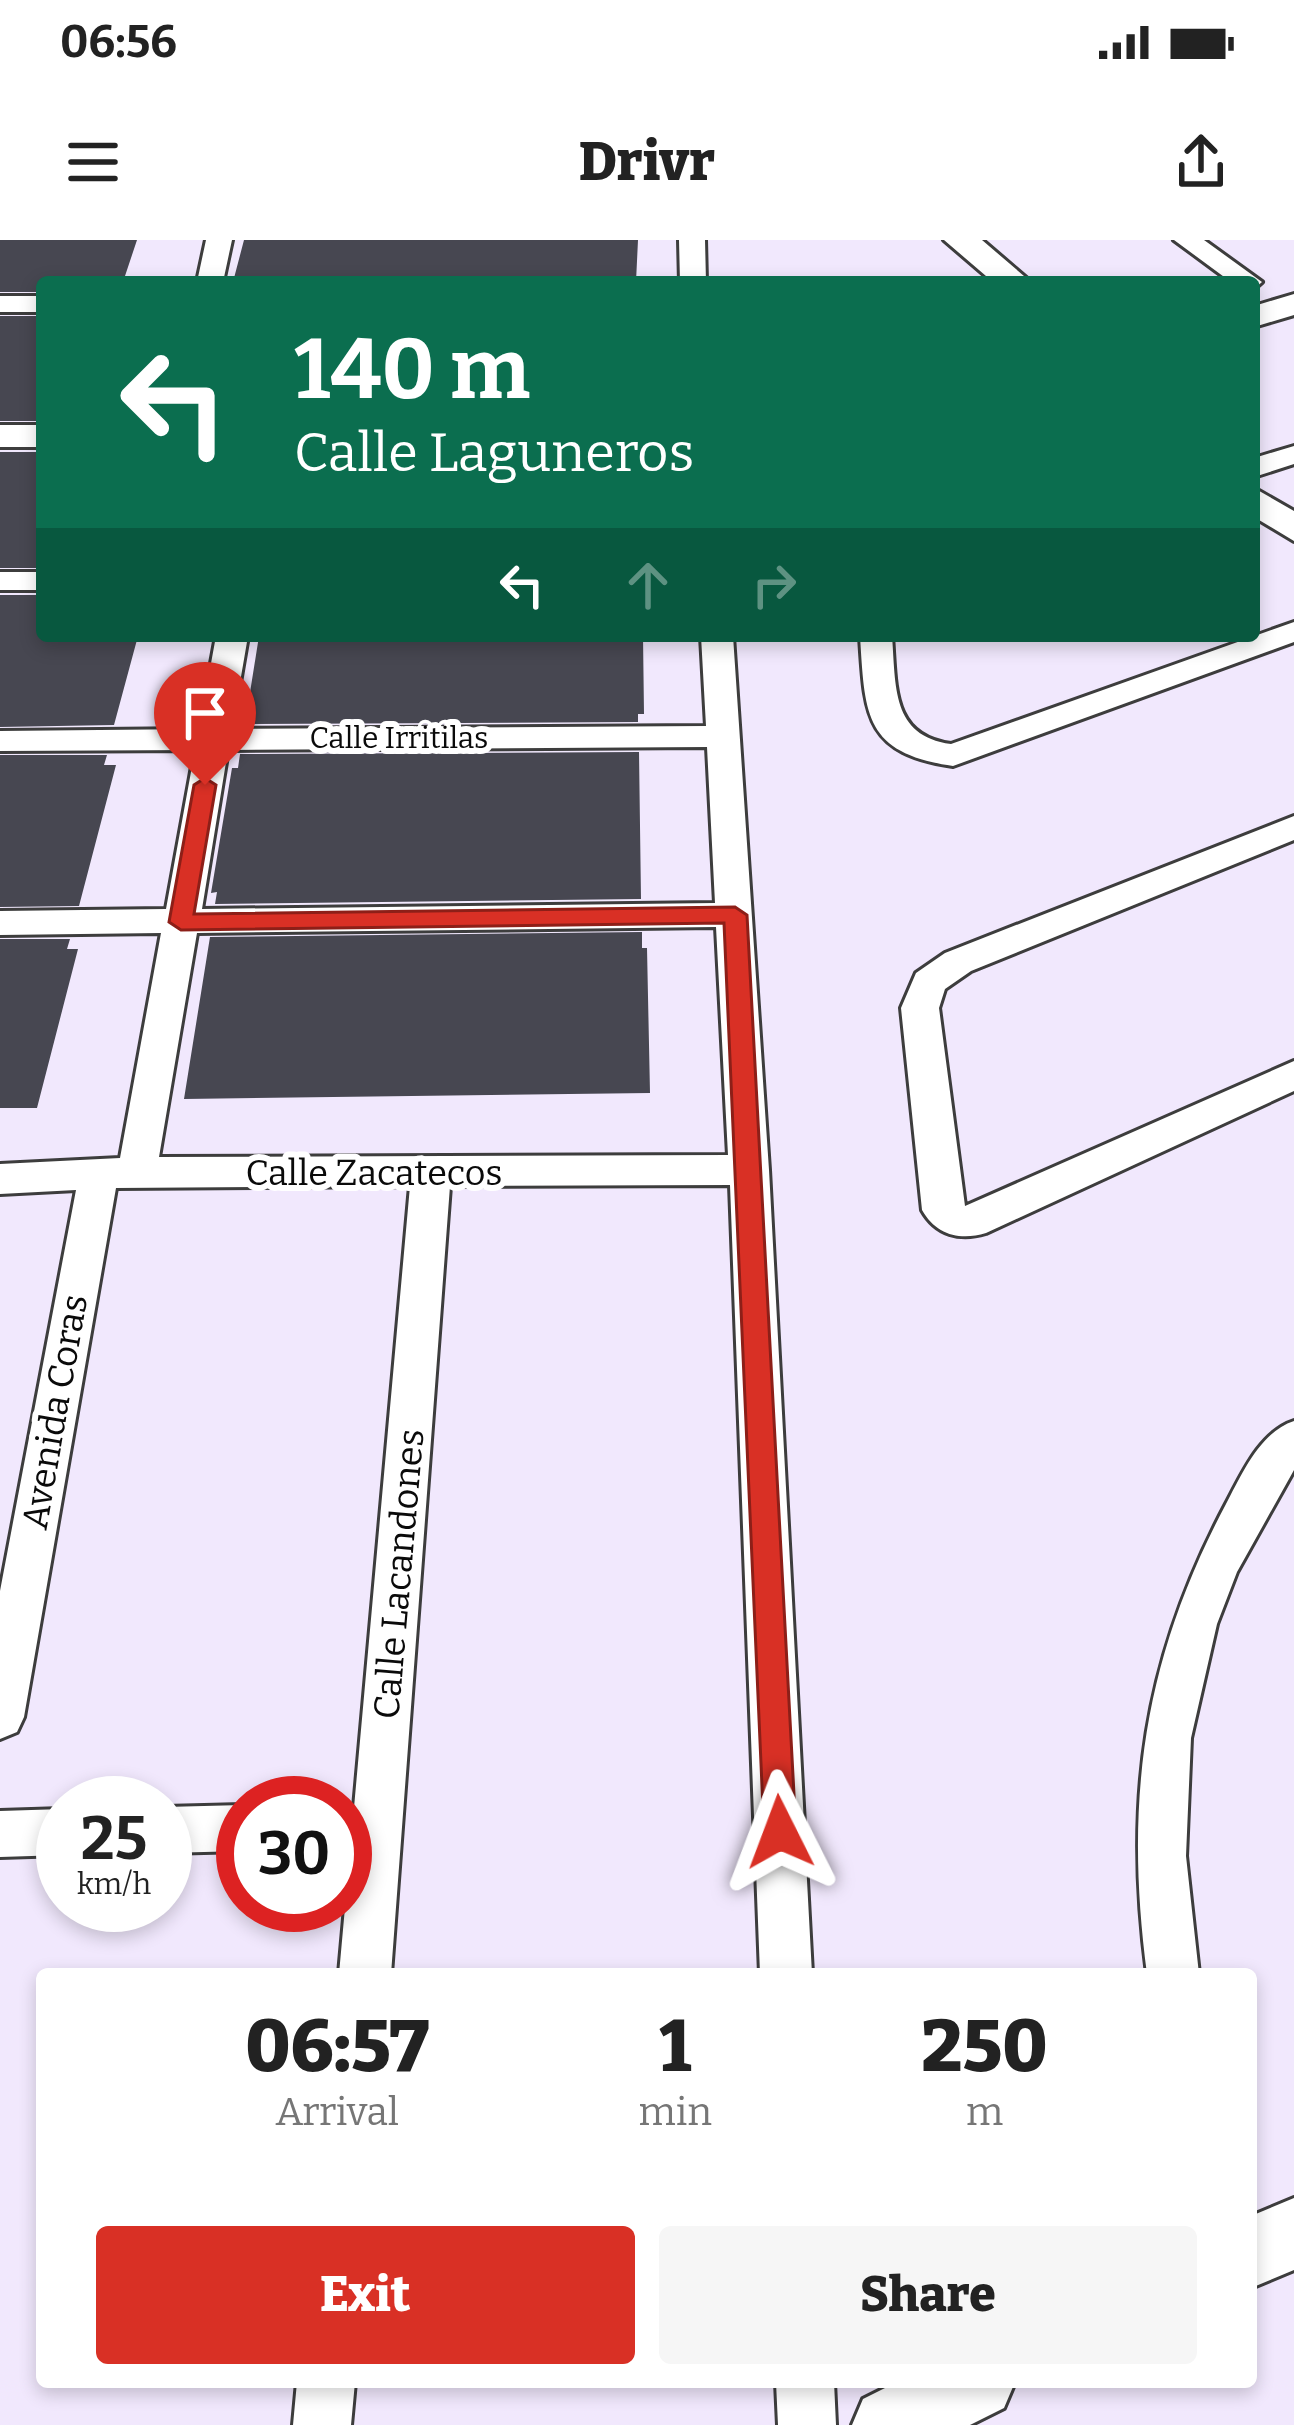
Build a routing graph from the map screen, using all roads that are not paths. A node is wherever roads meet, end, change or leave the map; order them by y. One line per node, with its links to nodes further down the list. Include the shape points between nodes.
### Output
1 (219, 240): 6 (street)
2 (692, 240): 7 (street)
3 (921, 240): 8 (street)
4 (961, 240): 9 (street)
5 (1187, 240): 10 (street)
6 (211, 276)
7 (693, 276)
8 (966, 276)
9 (1006, 276)
10 (1241, 276)
11 (0, 304): 12 (street)
12 (36, 304)
13 (0, 436): 14 (street)
14 (36, 436)
15 (1263, 470): 16 (street); 17 (street)
16 (1294, 492)
17 (1294, 529)
18 (0, 580): 19 (street)
19 (36, 580)
20 (1294, 631): 23 (street, via 953,754 912,748 883,721)
21 (231, 642): 25 (street, Avenida Coras)
22 (717, 642): 24 (street)
23 (876, 642)
24 (725, 736): 25 (street, Calle Irritilas); 28 (street)
25 (213, 740): 26 (street, Calle Irritilas); 29 (street, Avenida Coras)
26 (0, 741)
27 (1294, 827): 31 (street, via 958,962 928,982 920,1008 942,1210 972,1222)
28 (735, 915): 29 (street); 32 (street)
29 (181, 922): 30 (street); 34 (street, Avenida Coras)
30 (0, 923)
31 (1294, 1075)
32 (749, 1170): 33 (street, Calle Zacatecos); 43 (street)
33 (431, 1174): 34 (street, Calle Zacatecos); 38 (street, Calle Lacandones)
34 (117, 1175): 35 (street, Calle Zacatecos); 37 (street, Avenida Coras)
35 (0, 1179)
36 (1294, 1439): 44 (street, via 1226,1544 1191,1630 1165,1731 1159,1827)
37 (0, 1717)
38 (367, 1776)
39 (36, 1833): 40 (street)
40 (0, 1834)
41 (364, 1932): 42 (street, Calle Lacandones)
42 (365, 1968)
43 (786, 1968)
44 (1173, 1968)
45 (1294, 2234): 46 (street)
46 (1257, 2249)
47 (325, 2388): 50 (street)
48 (805, 2388): 51 (street)
49 (966, 2388): 52 (street)
50 (322, 2425)
51 (807, 2425)
52 (889, 2425)

